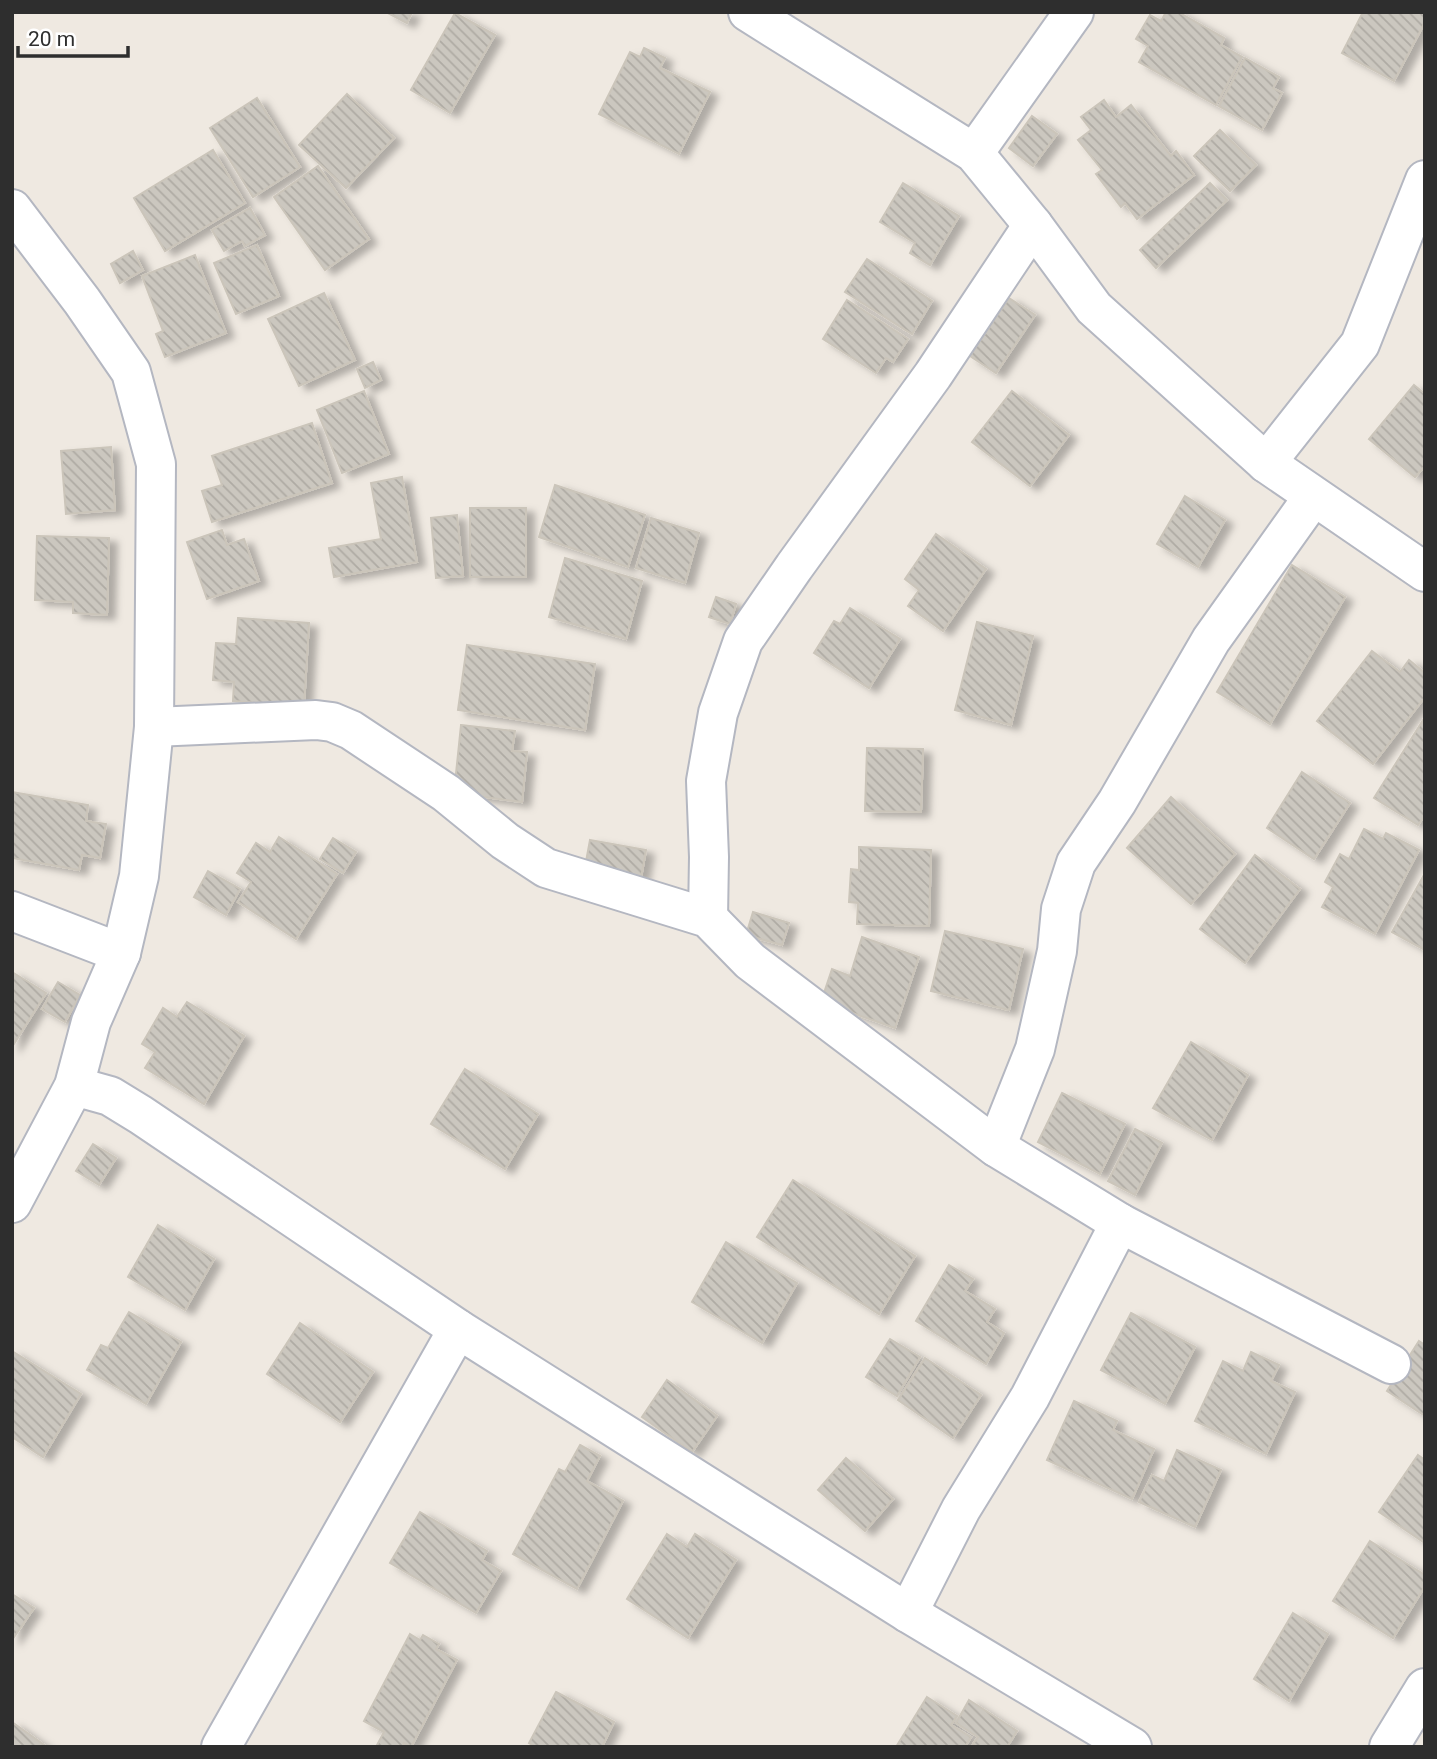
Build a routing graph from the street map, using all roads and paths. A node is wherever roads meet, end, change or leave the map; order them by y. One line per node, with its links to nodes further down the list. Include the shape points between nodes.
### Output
1 (748, 12): 3 (street)
2 (1074, 12): 3 (street)
3 (974, 153): 6 (street)
4 (1425, 180): 7 (street, via 1360,344)
5 (12, 209): 10 (street, via 131,372 156,464)
6 (1033, 225): 7 (street, via 1094,308); 12 (street, via 933,375 743,641 718,713 706,781)
7 (1266, 463): 8 (street)
8 (1313, 497): 9 (street); 15 (street, via 1212,640 1076,863 1061,909 1057,951 1035,1049)
9 (1425, 572)
10 (154, 727): 12 (street, via 332,722 446,793 546,868); 13 (street, via 139,876)
11 (12, 911): 13 (street)
12 (708, 918): 15 (street, via 750,961)
13 (121, 953): 14 (street, via 91,1022)
14 (74, 1086): 16 (street); 18 (street, via 110,1096 141,1115)
15 (996, 1147): 17 (street)
16 (12, 1203)
17 (1120, 1223): 19 (street); 20 (street, via 1030,1397 961,1509)
18 (458, 1329): 20 (street); 22 (street)
19 (1391, 1364)
20 (908, 1613): 23 (street)
21 (1425, 1688): 24 (street)
22 (233, 1742)
23 (1132, 1747)
24 (1389, 1747)

